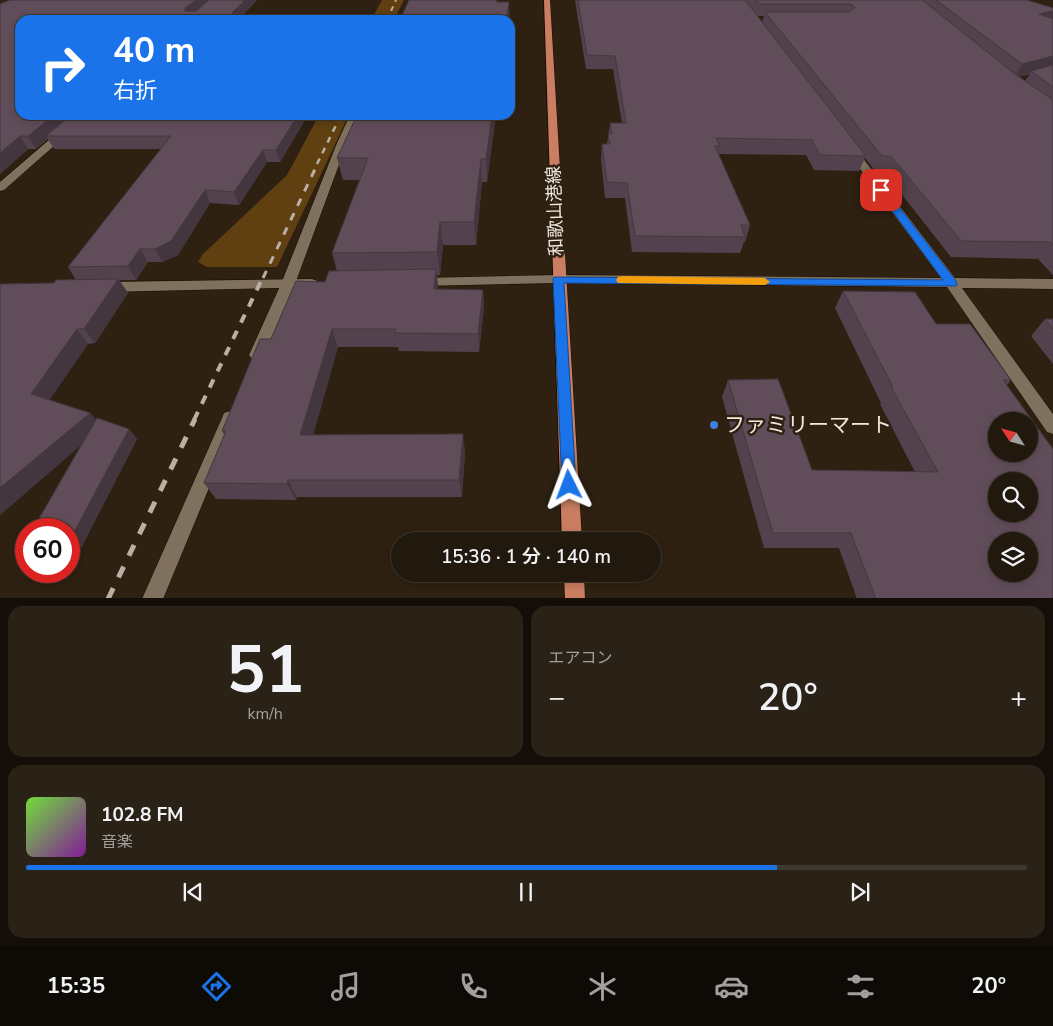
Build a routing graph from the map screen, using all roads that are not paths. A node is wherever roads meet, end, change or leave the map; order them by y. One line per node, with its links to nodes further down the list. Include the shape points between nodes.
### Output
1 (547, 0): 6 (main road, 和歌山港線)
2 (78, 120): 5 (street)
3 (353, 120): 9 (street)
4 (846, 144): 10 (street)
5 (0, 188)
6 (558, 279): 7 (street); 10 (street); 16 (main road, 和歌山港線)
7 (404, 282)
8 (327, 283): 9 (street)
9 (288, 284): 12 (street); 13 (street)
10 (952, 284): 11 (street); 15 (street)
11 (1053, 284)
12 (94, 287)
13 (253, 365)
14 (238, 401): 18 (street)
15 (1053, 427)
16 (572, 532)
17 (574, 582): 19 (main road)
18 (152, 598)
19 (575, 598)

